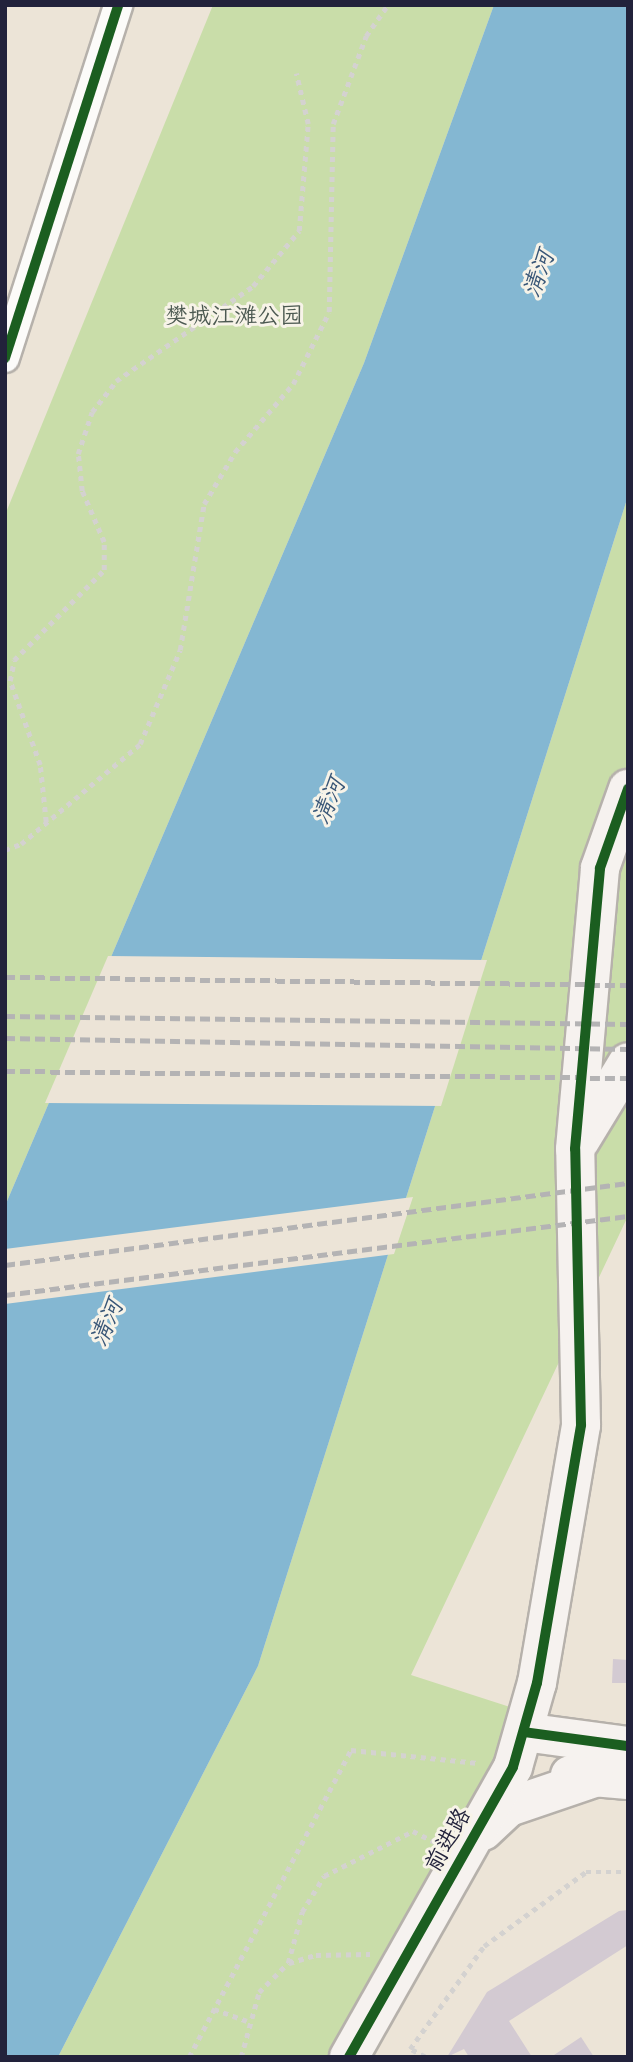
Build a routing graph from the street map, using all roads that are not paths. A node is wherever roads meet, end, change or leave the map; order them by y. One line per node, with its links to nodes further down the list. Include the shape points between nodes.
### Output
1 (118, 5): 2 (street)
2 (5, 358)
3 (628, 789): 5 (street, 前进路, via 600,868)
4 (628, 1062): 5 (street)
5 (575, 1149): 6 (street, 前进路, via 581,1425)
6 (537, 1683): 7 (street, 前进路); 8 (street, via 561,1713)
7 (518, 1750): 8 (street); 9 (street, 前进路)
8 (614, 1762): 9 (street, via 509,1807)
9 (466, 1850): 10 (street, 前进路)
10 (349, 2057)

